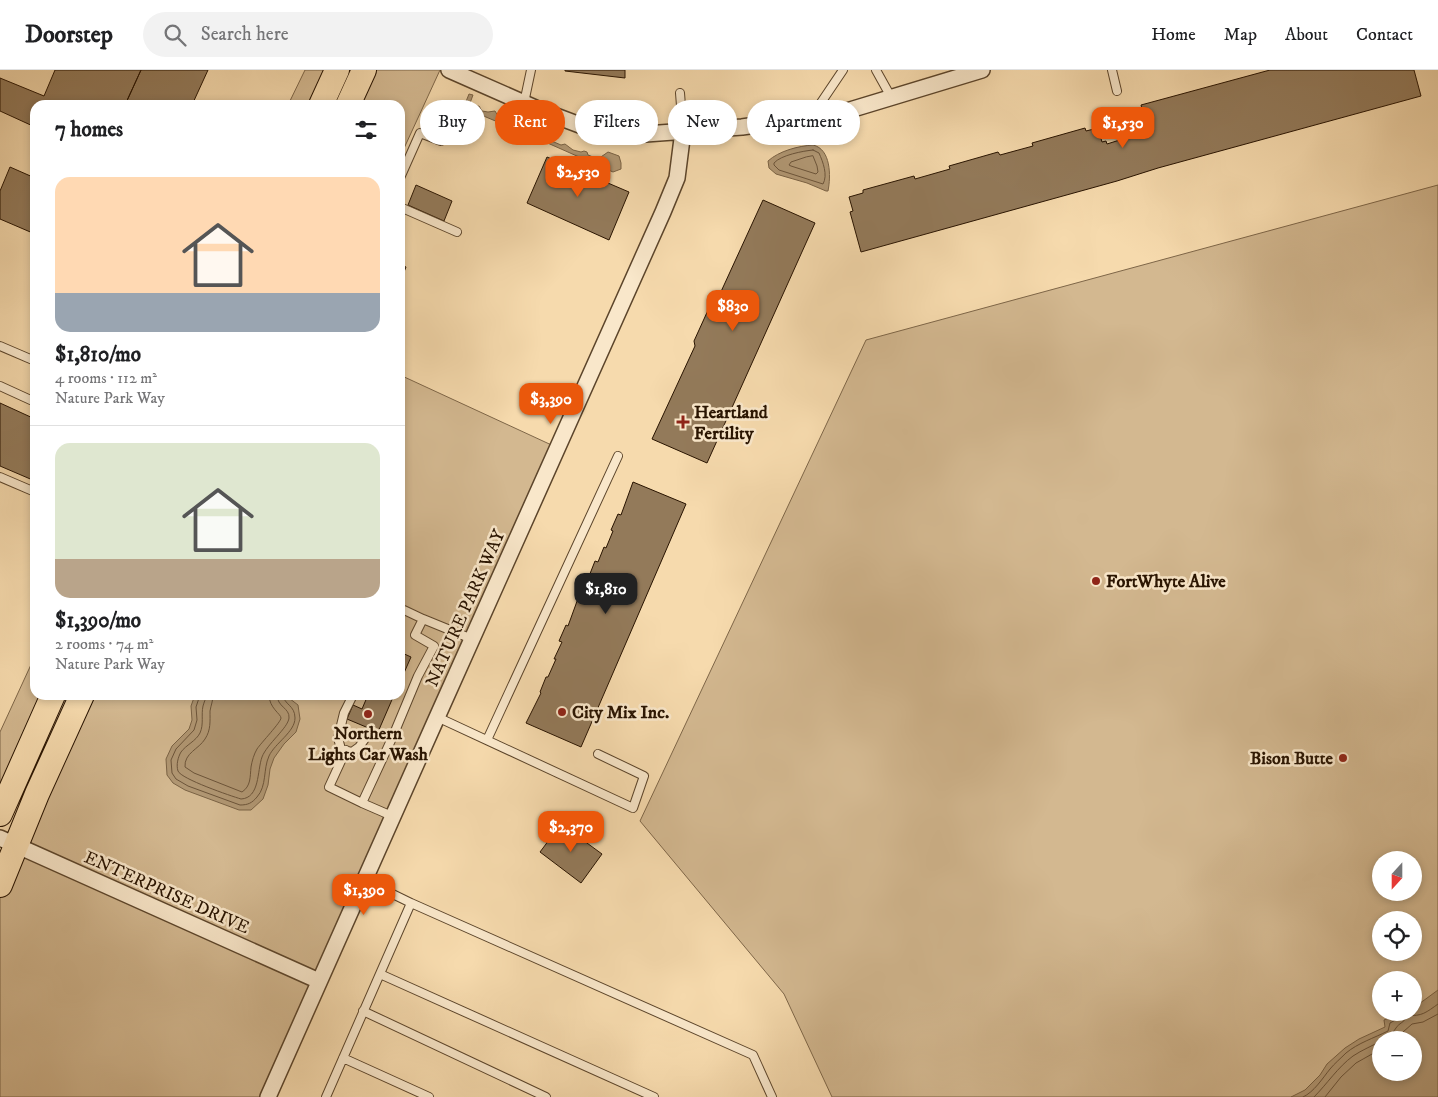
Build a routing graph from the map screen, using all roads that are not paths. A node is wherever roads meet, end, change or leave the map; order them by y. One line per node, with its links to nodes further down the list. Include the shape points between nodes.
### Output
1 (336, 70): 13 (main road)
2 (364, 70): 14 (main road)
3 (449, 70): 15 (street)
4 (531, 70): 16 (lane)
5 (843, 70): 18 (lane)
6 (876, 70): 12 (lane)
7 (982, 70): 9 (street)
8 (1112, 70): 10 (lane)
9 (948, 75): 12 (street)
10 (1117, 91)
11 (680, 93): 17 (lane)
12 (891, 97): 19 (street)
13 (322, 100)
14 (350, 100)
15 (517, 100)
16 (525, 100)
17 (681, 100)
18 (822, 100)
19 (860, 107)
20 (565, 119): 22 (street, via 585,127 632,135)
21 (420, 132): 24 (lane)
22 (668, 132)
23 (682, 145): 36 (street, NATURE PARK WAY, via 678,178)
24 (405, 166)
25 (405, 209): 26 (lane)
26 (457, 232)
27 (0, 346): 28 (lane)
28 (30, 359)
29 (0, 386): 30 (lane)
30 (30, 400)
31 (618, 456): 42 (lane)
32 (0, 477): 33 (lane)
33 (30, 490)
34 (405, 610): 35 (lane)
35 (423, 618): 36 (lane); 45 (lane, via 414,635 434,646)
36 (472, 639): 40 (street, NATURE PARK WAY)
37 (51, 700): 46 (main road)
38 (80, 700): 48 (main road, via 37,794)
39 (350, 700): 43 (lane, via 338,738 341,749)
40 (437, 717): 42 (lane); 47 (street, NATURE PARK WAY)
41 (367, 736): 43 (lane, via 352,752)
42 (487, 740): 44 (lane, via 633,808 644,776)
43 (346, 750): 45 (lane, via 329,788)
44 (598, 754)
45 (362, 804): 47 (lane)
46 (0, 814)
47 (392, 816): 49 (street, NATURE PARK WAY)
48 (8, 841): 50 (main road); 53 (street, ENTERPRISE DRIVE)
49 (364, 880): 51 (lane); 53 (street, NATURE PARK WAY)
50 (0, 884)
51 (411, 902): 52 (lane); 61 (lane, via 753,1055)
52 (380, 974): 54 (lane); 60 (lane)
53 (319, 981): 56 (street, NATURE PARK WAY)
54 (363, 1011): 55 (lane); 59 (lane)
55 (343, 1058): 57 (lane); 58 (lane)
56 (268, 1097)
57 (326, 1097)
58 (429, 1097)
59 (546, 1097)
60 (654, 1097)
61 (772, 1097)

